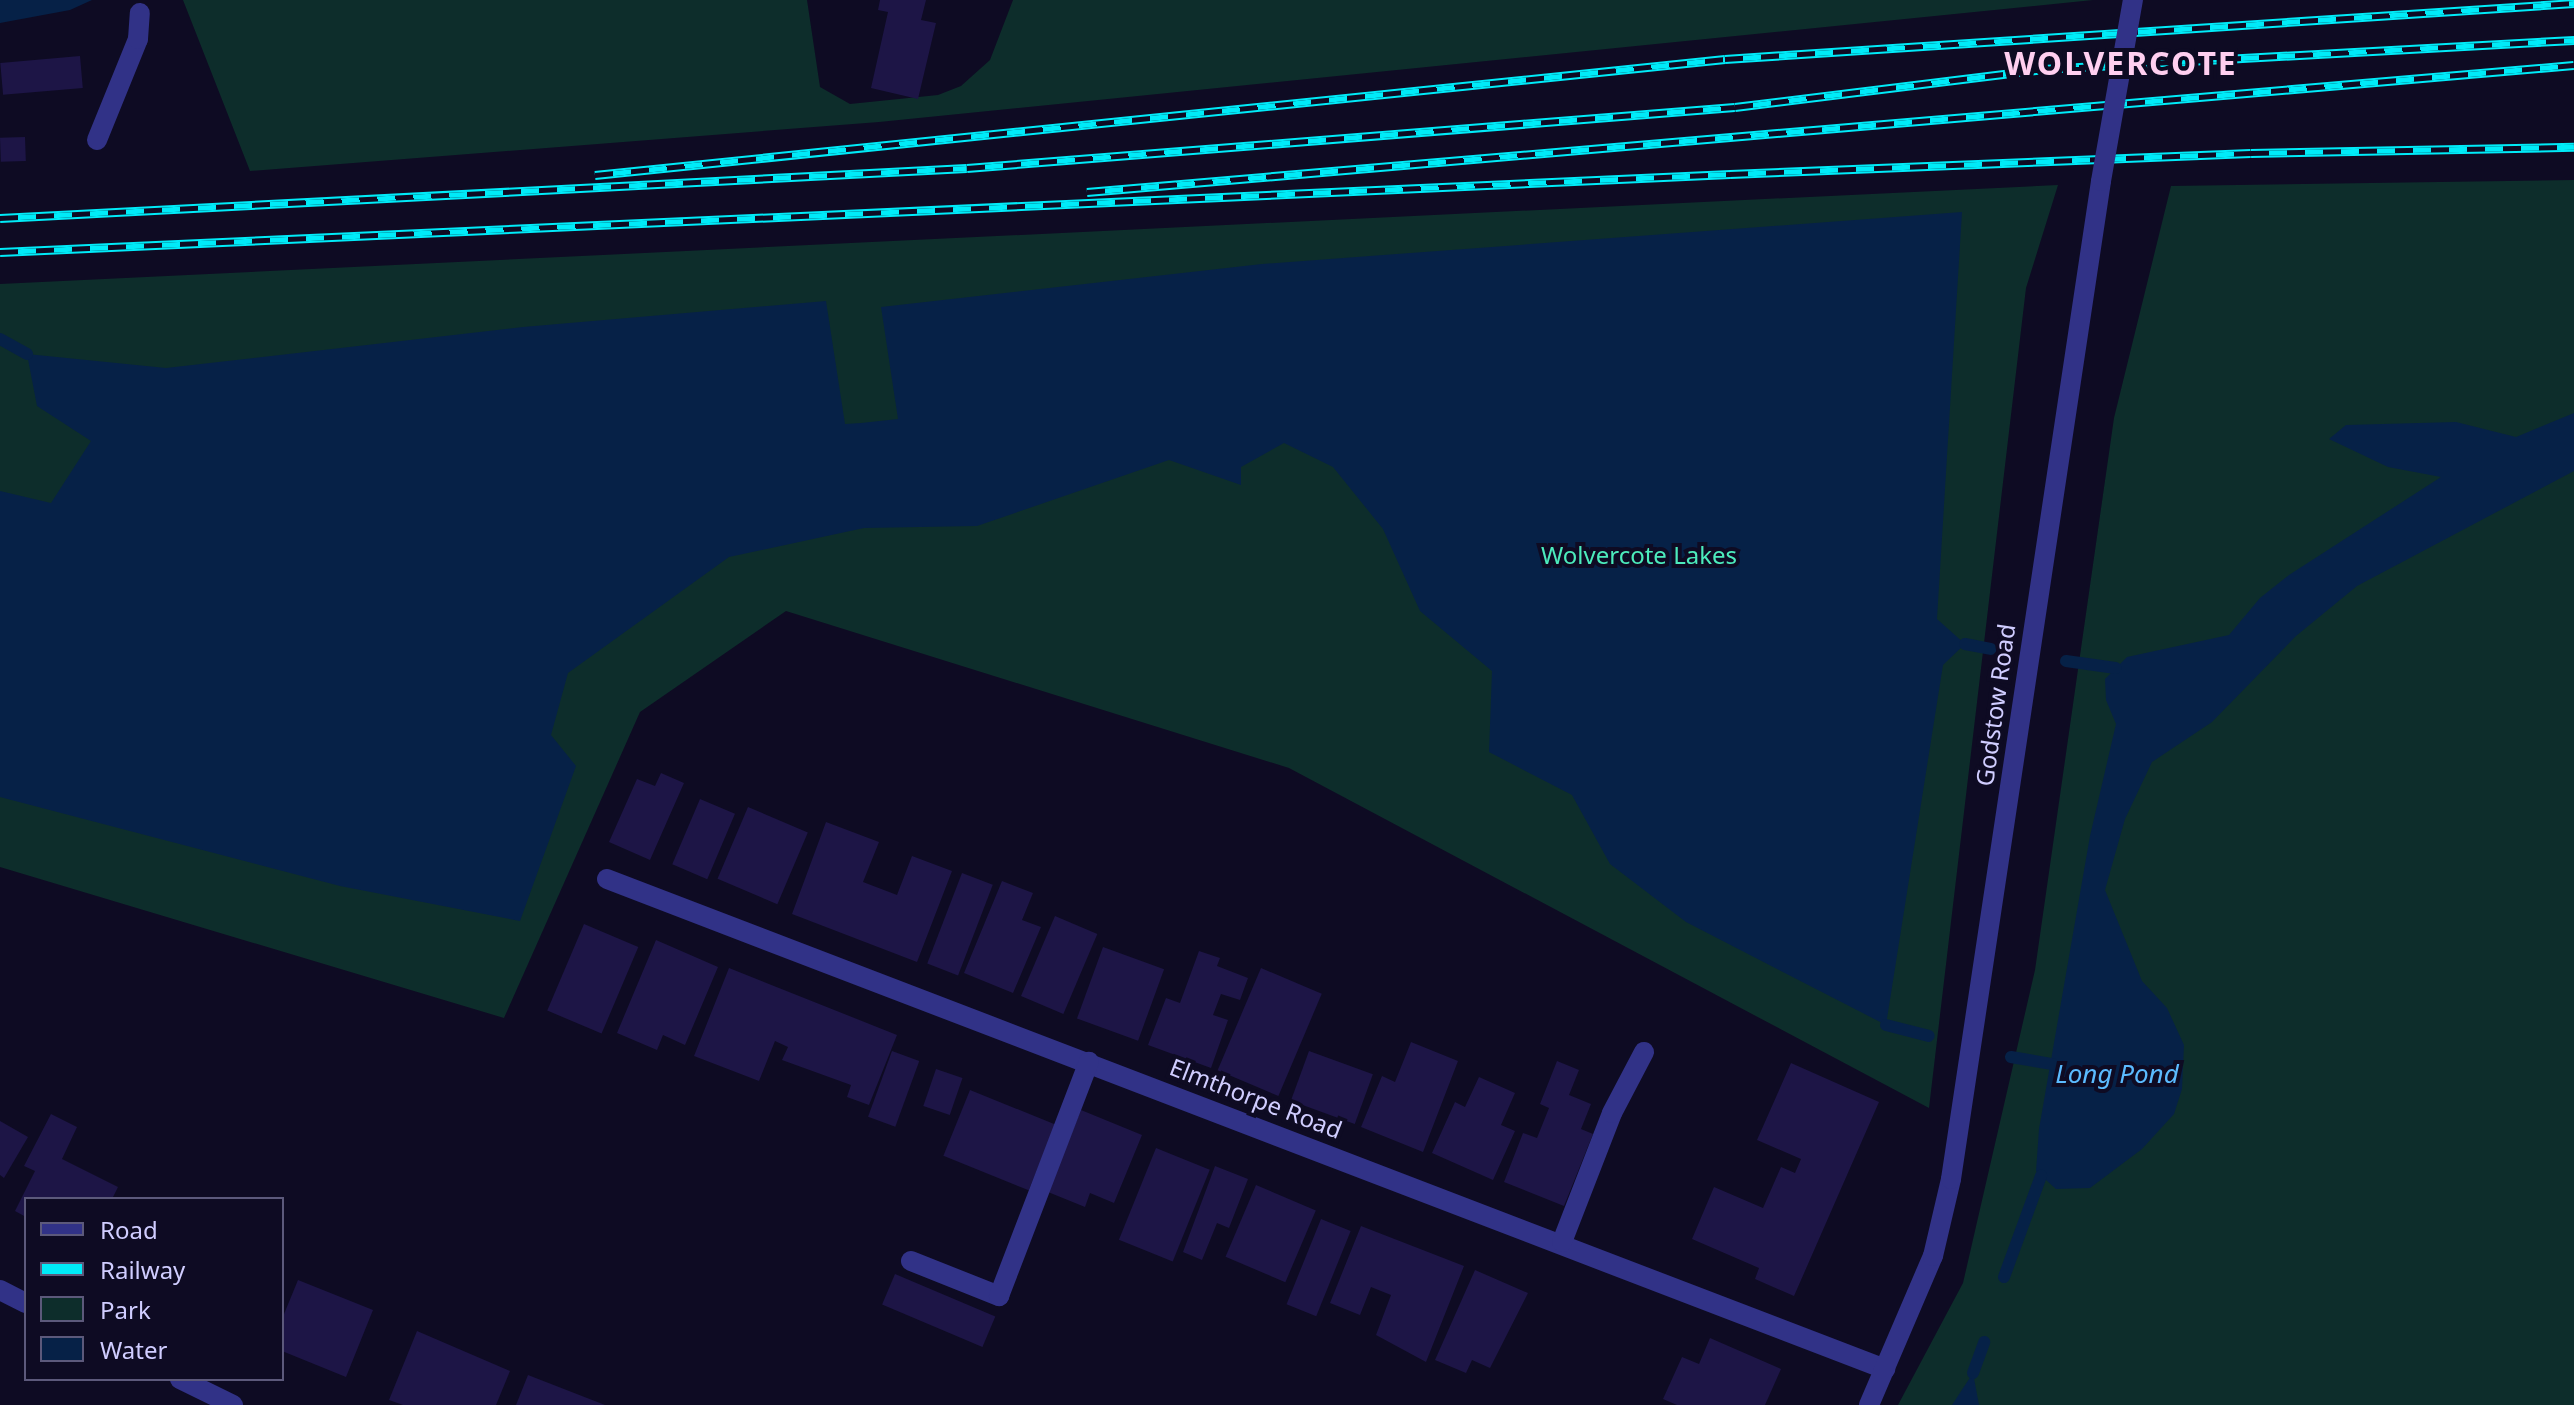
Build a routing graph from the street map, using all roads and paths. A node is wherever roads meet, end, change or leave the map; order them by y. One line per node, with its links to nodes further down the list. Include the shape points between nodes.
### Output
1 (2133, 0): 11 (street, Godstow Road, bridge, via 2101,181 1951,1179 1933,1256)
2 (140, 13): 3 (street, via 138,39)
3 (97, 140)
4 (607, 879): 6 (street, Elmthorpe Road)
5 (1644, 1052): 7 (street, via 1612,1113)
6 (1089, 1062): 7 (street, Elmthorpe Road); 8 (street, via 999,1296)
7 (1562, 1242): 11 (street, Elmthorpe Road)
8 (911, 1261)
9 (0, 1290): 10 (street)
10 (24, 1302)
11 (1885, 1369): 14 (street, Godstow Road)
12 (184, 1381): 13 (street)
13 (233, 1405)
14 (1869, 1405)

